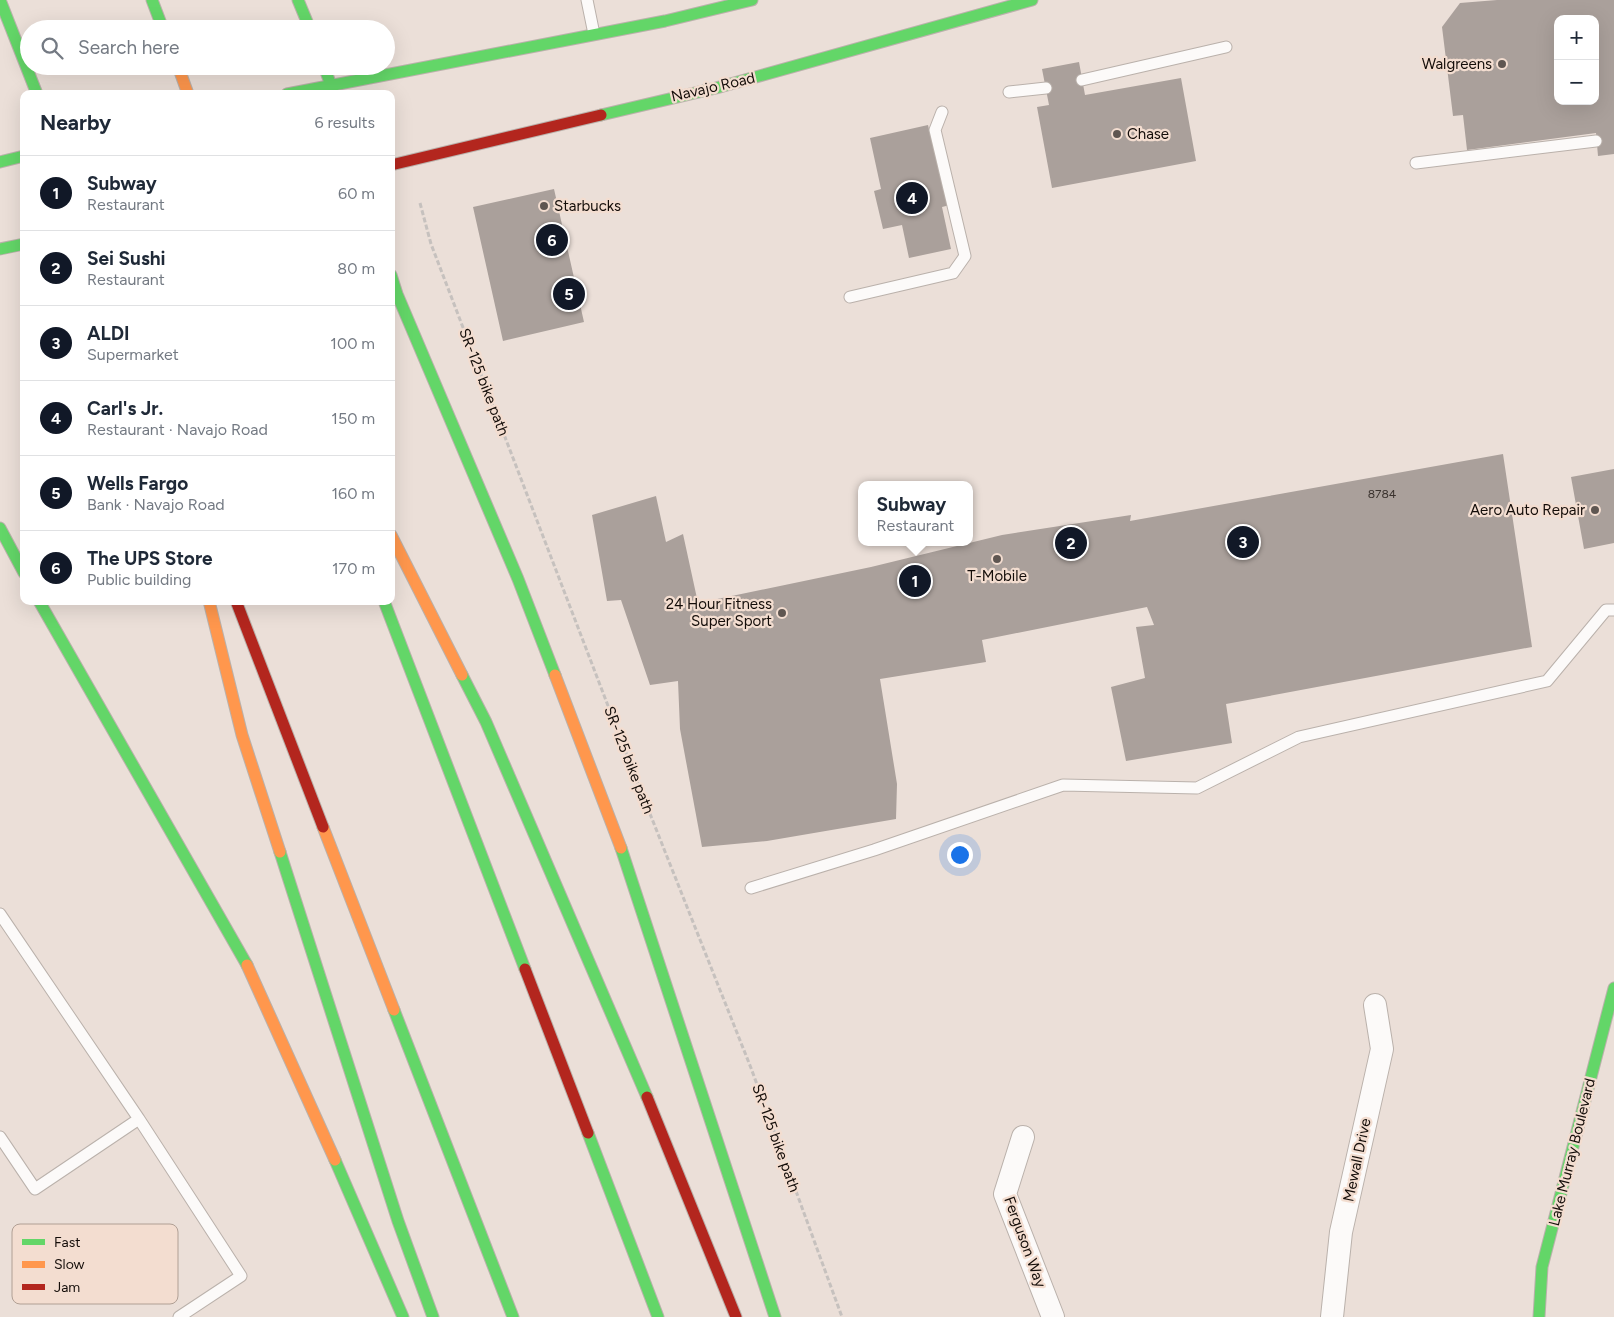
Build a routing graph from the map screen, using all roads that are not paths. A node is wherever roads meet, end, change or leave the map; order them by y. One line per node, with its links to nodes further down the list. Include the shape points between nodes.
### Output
1 (0, 0): 13 (main road)
2 (152, 0): 9 (main road)
3 (298, 0): 10 (main road)
4 (587, 0): 11 (lane)
5 (752, 0): 11 (main road)
6 (1014, 0): 8 (main road)
7 (1032, 0): 8 (main road, Navajo Road)
8 (1000, 10): 27 (main road, Navajo Road, via 726,85)
9 (159, 20)
10 (306, 20)
11 (594, 34): 19 (main road)
12 (1226, 47): 17 (lane)
13 (20, 50)
14 (30, 75): 20 (main road)
15 (181, 75): 21 (main road)
16 (327, 75): 19 (main road)
17 (1082, 80)
18 (1046, 88): 22 (lane)
19 (332, 89)
20 (35, 90)
21 (187, 90)
22 (1009, 92)
23 (942, 112): 32 (lane, via 935,130 964,256 953,272)
24 (1596, 141): 28 (lane)
25 (20, 157): 26 (main road)
26 (0, 162)
27 (395, 163)
28 (1416, 163)
29 (20, 245): 30 (main road)
30 (0, 250)
31 (395, 288): 54 (main road, via 518,579 608,810)
32 (850, 297)
33 (0, 528): 35 (main road)
34 (395, 543): 53 (main road, via 486,722 618,1024)
35 (20, 565)
36 (41, 605): 49 (main road, via 239,949)
37 (210, 605): 50 (main road, via 242,735 395,1212)
38 (238, 605): 51 (main road)
39 (386, 605): 52 (main road)
40 (1614, 610): 41 (lane, via 1606,610 1547,681 1300,738 1197,788 1063,785)
41 (751, 888)
42 (0, 914): 45 (lane)
43 (1614, 988): 57 (main road, Lake Murray Boulevard, via 1542,1268)
44 (1375, 1004): 56 (street, Mewall Drive, via 1382,1049 1341,1232)
45 (139, 1119): 46 (lane, via 35,1188); 48 (lane, via 241,1276)
46 (0, 1137)
47 (1023, 1137): 55 (street, Ferguson Way, via 1004,1194)
48 (179, 1317)
49 (403, 1317)
50 (433, 1317)
51 (513, 1317)
52 (658, 1317)
53 (736, 1317)
54 (775, 1317)
55 (1053, 1317)
56 (1332, 1317)
57 (1540, 1317)

